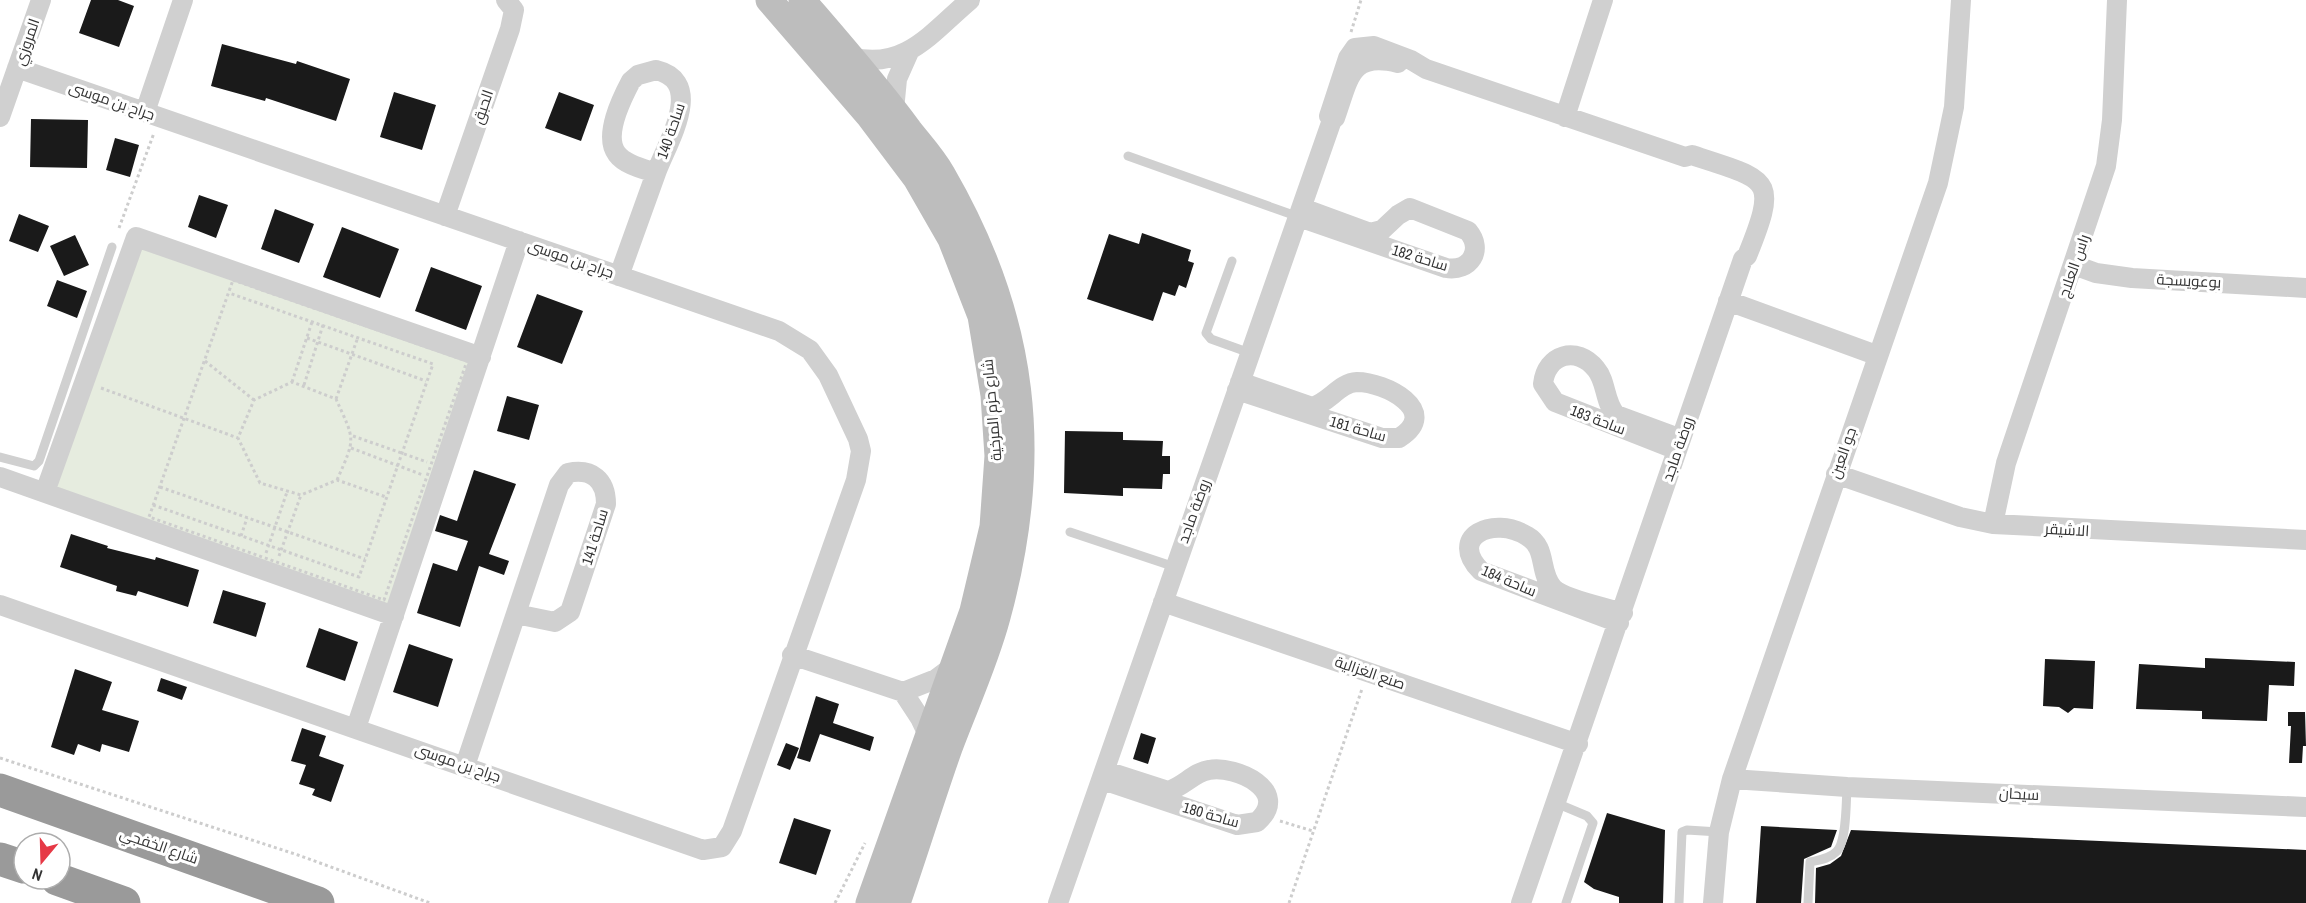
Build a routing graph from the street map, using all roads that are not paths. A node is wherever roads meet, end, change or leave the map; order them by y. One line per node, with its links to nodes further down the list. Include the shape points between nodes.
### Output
1 (41, 0): 12 (street, المروزي)
2 (183, 0): 15 (street)
3 (506, 0): 22 (street, الحبق, via 513,10 510,29)
4 (769, 0): 57 (street, شارع حزم المرخية, via 870,117 916,178 951,239 981,316 994,395 998,456 993,527)
5 (802, 0): 11 (street, شارع حزم المرخية)
6 (970, 0): 10 (street)
7 (1603, 0): 17 (street)
8 (1960, 0): 33 (street, جو العين, via 1959,71 1947,149)
9 (2117, 0): 28 (street, راس العلاج, via 2110,144 2101,185)
10 (909, 52): 11 (street, via 883,61); 14 (street, via 897,79)
11 (851, 57): 14 (street, شارع حزم المرخية)
12 (17, 68): 15 (street, جراح بن موسى); 16 (street, المروزي)
13 (1426, 69): 17 (street, روضة ماجد); 18 (street, روضة ماجد, via 1381,59 1363,62 1350,78); 18 (street, روضة ماجد, via 1374,46 1355,48 1329,116)
14 (894, 110): 76 (street, شارع حزم المرخية, via 940,171 990,274 1011,338 1022,451 1017,528 996,619)
15 (152, 114): 22 (street, جراح بن موسى)
16 (0, 117)
17 (1565, 117): 31 (street, روضة ماجد, via 1686,158 1688,163 1733,179 1749,191 1753,211 1743,259)
18 (1332, 120): 21 (street, روضة ماجد)
19 (1128, 156): 21 (lane)
20 (656, 173): 20 (street, ساحة 140, via 682,103 674,77 656,70 631,81 613,135 617,154); 29 (street, ساحة 140)
21 (1301, 213): 23 (street, ساحة 182, via 1370,233 1378,233); 26 (street, ساحة 182); 32 (street, روضة ماجد)
22 (444, 216): 24 (street, جراح بن موسى)
23 (1389, 225): 26 (street); 26 (street, ساحة 182, via 1404,211 1417,209 1468,231 1475,244 1473,259 1453,269)
24 (519, 241): 29 (street, جراح بن موسى); 34 (street)
25 (112, 248): 41 (lane, via 39,461 28,466)
26 (1400, 253)
27 (1232, 261): 32 (lane, via 1206,333 1211,339)
28 (2074, 265): 30 (street, بوعويسجة, via 2132,278); 45 (street, راس العلاج, via 2006,463)
29 (618, 276): 56 (street, جراح بن موسى, via 799,341 828,375 852,424 861,451 856,480)
30 (2306, 288)
31 (1728, 301): 33 (street); 40 (street, روضة ماجد)
32 (1250, 353): 35 (street, روضة ماجد)
33 (1876, 355): 42 (street, جو العين)
34 (481, 357): 44 (street, via 136,237); 54 (street)
35 (1239, 386): 37 (street, ساحة 181, via 1312,407); 39 (street, ساحة 181); 49 (street, روضة ماجد)
36 (1605, 390): 38 (street, via 1596,405); 38 (street, ساحة 183, via 1596,369 1581,359 1558,357 1549,363 1543,384 1547,394); 40 (street, ساحة 183, via 1616,415)
37 (1330, 398): 39 (street, via 1334,413); 39 (street, ساحة 181, via 1349,384 1367,383 1401,396 1413,409 1412,426 1399,438 1382,438)
38 (1581, 414): 40 (street, ساحة 183)
39 (1344, 426)
40 (1679, 445): 55 (street, روضة ماجد)
41 (0, 457)
42 (1836, 474): 45 (street, الاشيقر, via 1960,517); 64 (street, جو العين)
43 (0, 477): 44 (street)
44 (45, 492): 54 (street)
45 (1993, 524): 47 (street, الاشيقر)
46 (1070, 532): 49 (lane)
47 (2306, 540)
48 (1544, 565): 50 (street); 50 (street, ساحة 184, via 1536,542 1515,530 1490,526 1478,532 1470,548 1473,563 1491,576); 55 (street, ساحة 184, via 1556,590)
49 (1175, 567): 51 (street, روضة ماجد)
50 (1525, 588): 55 (street, ساحة 184)
51 (1163, 602): 61 (street, صنع الغزالية); 63 (street, روضة ماجد)
52 (0, 605): 59 (street, جراح بن موسى)
53 (516, 614): 53 (street, ساحة 141, via 555,622 570,612 606,504 602,480 579,471 568,473 560,485); 62 (street, ساحة 141)
54 (394, 616): 59 (street)
55 (1621, 618): 61 (street, روضة ماجد)
56 (792, 655): 58 (street); 62 (street, جراح بن موسى, via 732,831 722,848 703,849)
57 (956, 664): 58 (street, via 936,679); 60 (street, شارع حزم المرخية)
58 (903, 692): 60 (street)
59 (356, 728): 62 (street, جراح بن موسى)
60 (930, 740): 75 (street, شارع حزم المرخية)
61 (1578, 744): 68 (street, روضة ماجد)
62 (465, 766)
63 (1104, 776): 65 (street, ساحة 180, via 1162,791); 70 (street, ساحة 180); 77 (street, روضة ماجد)
64 (1732, 778): 66 (street, سيحان); 71 (street, جو العين)
65 (1188, 781): 70 (street); 70 (street, ساحة 180, via 1214,769 1250,779 1260,785 1268,798 1264,816 1249,824 1237,825)
66 (1847, 786): 69 (street, سيحان); 82 (lane, via 1843,841 1830,857 1810,862)
67 (0, 790): 74 (highway, شارع الخفجي)
68 (1556, 803): 78 (street, روضة ماجد); 79 (lane, via 1582,813 1593,823)
69 (2306, 807)
70 (1199, 812)
71 (1719, 832): 80 (lane, via 1682,832); 81 (street, جو العين)
72 (72, 884): 73 (highway)
73 (124, 903)
74 (318, 903)
75 (869, 903)
76 (897, 903)
77 (1058, 903)
78 (1521, 903)
79 (1566, 903)
80 (1679, 903)
81 (1713, 903)
82 (1808, 903)

